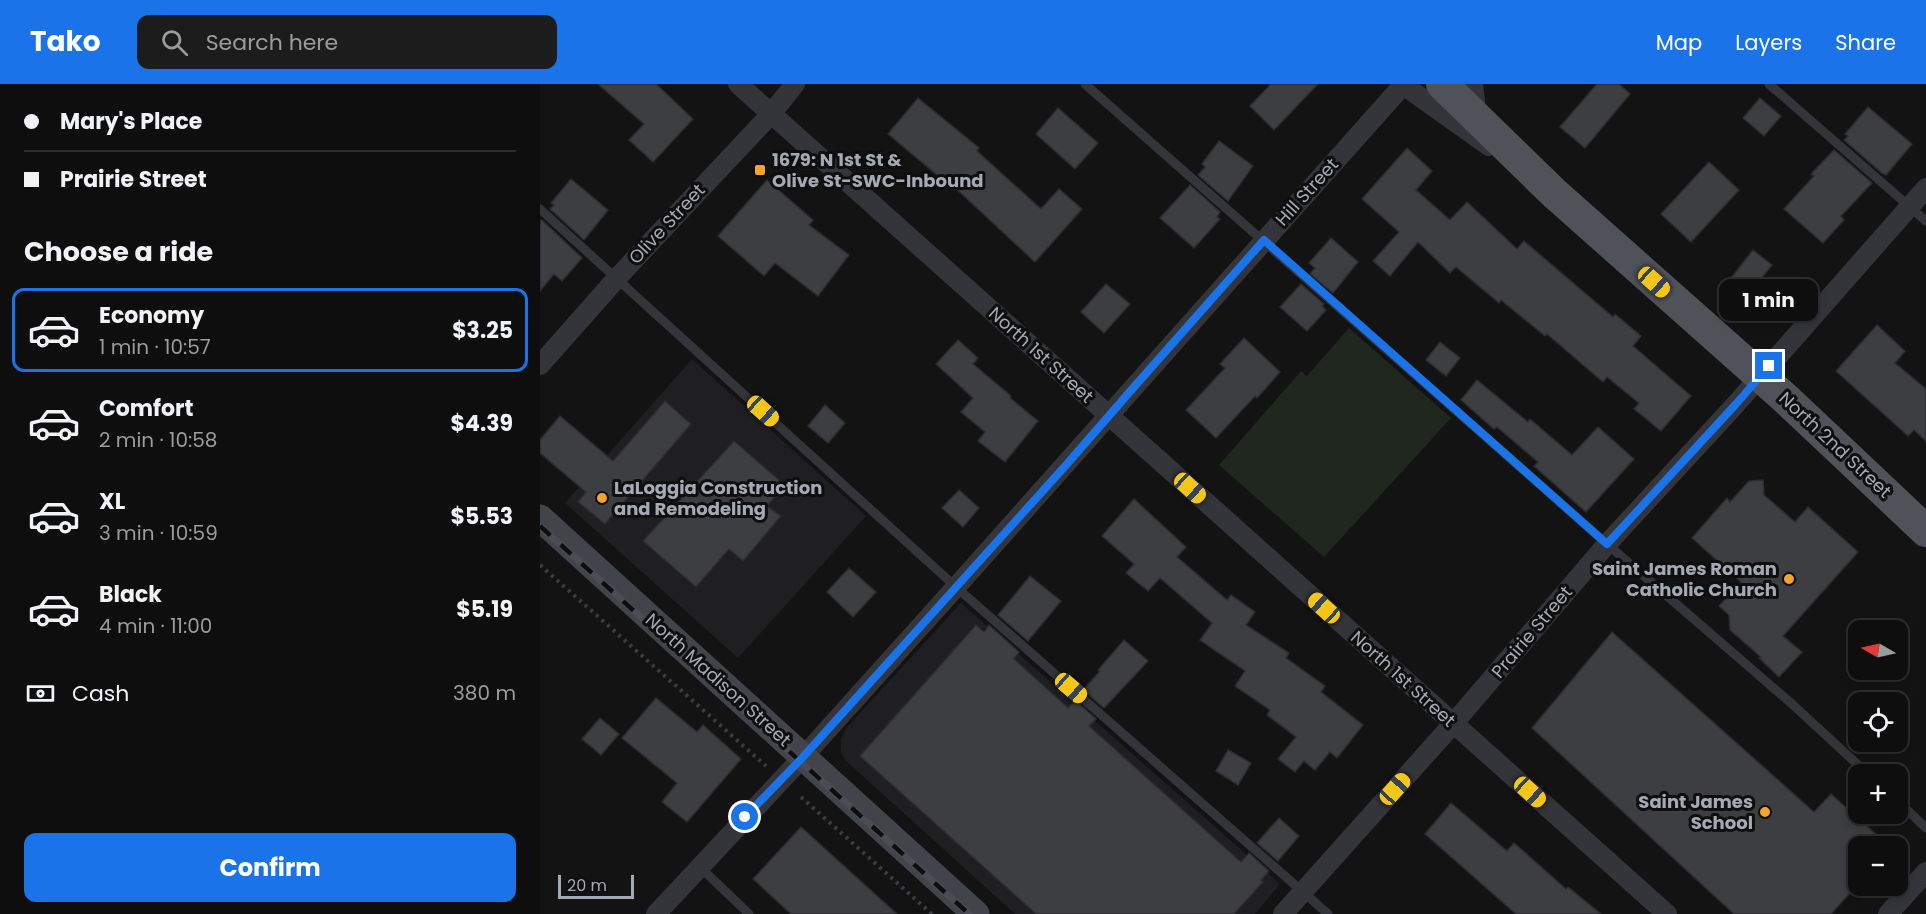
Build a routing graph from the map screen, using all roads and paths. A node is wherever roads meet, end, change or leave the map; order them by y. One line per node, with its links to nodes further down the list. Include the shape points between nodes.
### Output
1 (738, 84): 8 (street, North 1st Street)
2 (795, 84): 8 (street, Olive Street)
3 (1085, 84): 15 (lane)
4 (1403, 84): 11 (street, North 2nd Street); 15 (street, Hill Street)
5 (1442, 84): 9 (main road, North 2nd Street)
6 (1473, 84): 9 (street)
7 (1769, 84): 12 (lane)
8 (771, 114): 16 (street, Olive Street); 19 (street, North 1st Street)
9 (1477, 119): 11 (main road, North 2nd Street)
10 (1926, 188): 12 (street, Prairie Street)
11 (1554, 193): 18 (main road, North 2nd Street)
12 (1910, 206): 14 (lane); 18 (street, Prairie Street)
13 (540, 209): 16 (lane)
14 (1926, 221)
15 (1264, 240): 19 (street, Hill Street); 22 (lane)
16 (617, 278): 17 (street, Olive Street); 24 (lane)
17 (540, 365)
18 (1760, 376): 21 (main road, North 2nd Street); 22 (street, Prairie Street)
19 (1110, 416): 24 (street, Hill Street); 25 (street, North 1st Street)
20 (540, 518): 26 (street, North Madison Street)
21 (1926, 531)
22 (1607, 544): 25 (street, Prairie Street); 27 (lane)
23 (540, 566): 28 (path)
24 (956, 587): 26 (street, Hill Street); 34 (lane)
25 (1453, 724): 34 (street, Prairie Street); 41 (street, North 1st Street)
26 (803, 757): 32 (street, Hill Street); 38 (street, North Madison Street)
27 (1857, 764)
28 (771, 771)
29 (801, 797): 37 (path)
30 (1908, 811): 31 (lane)
31 (1926, 828)
32 (699, 867): 35 (street, Hill Street); 36 (lane)
33 (1926, 872): 42 (street)
34 (1303, 892): 39 (street, Prairie Street); 40 (lane)
35 (656, 914)
36 (749, 914)
37 (932, 914)
38 (976, 914)
39 (1283, 914)
40 (1328, 914)
41 (1667, 914)
42 (1888, 914)

